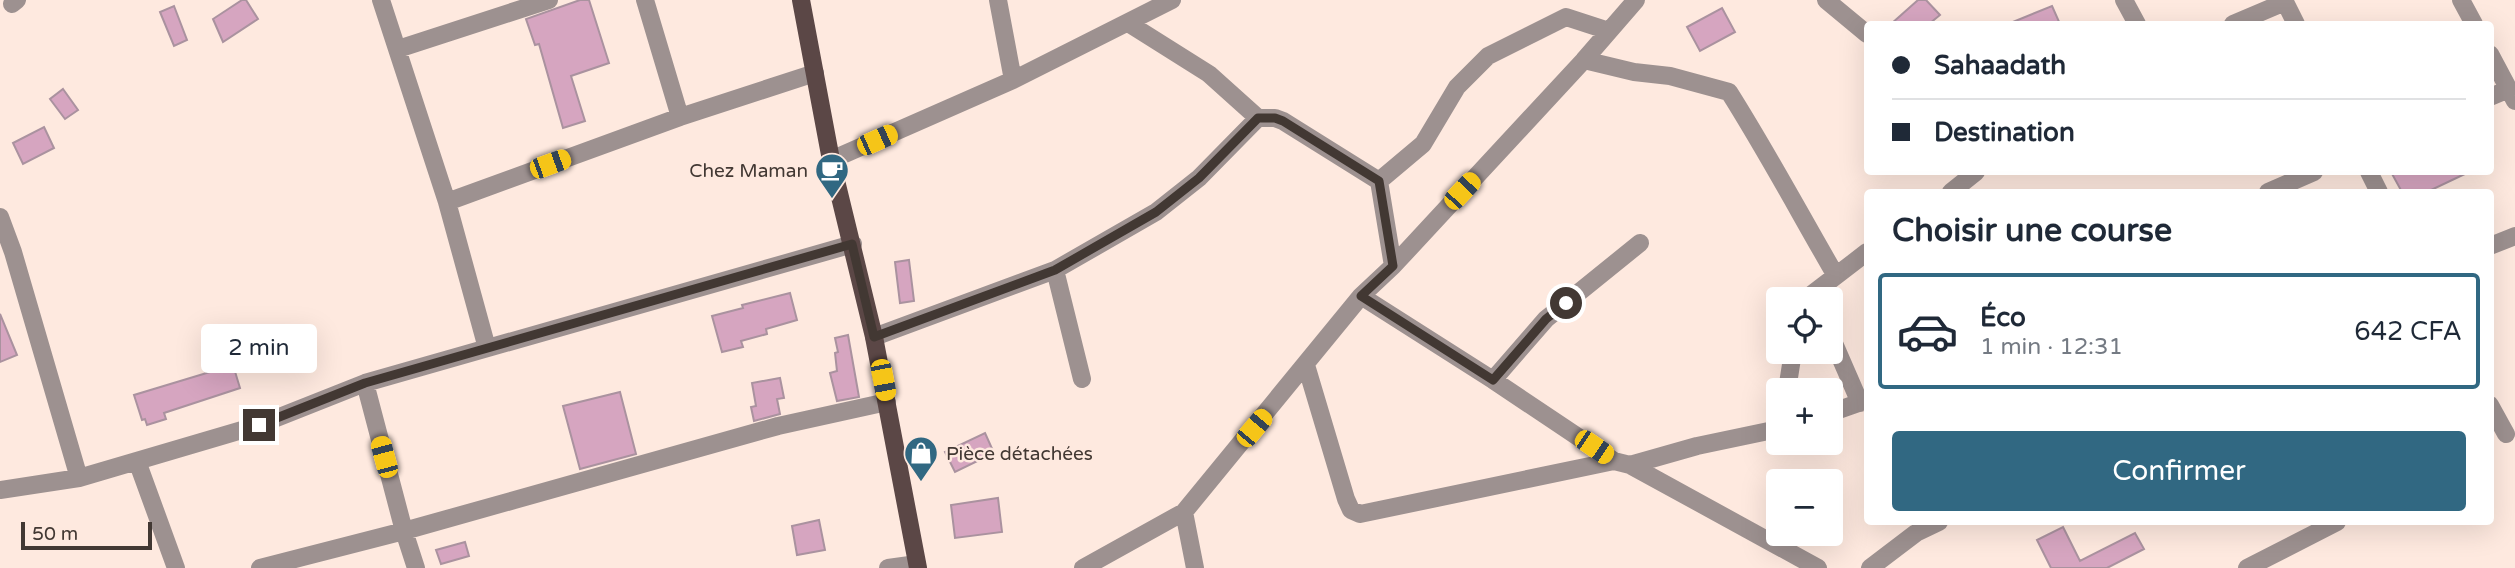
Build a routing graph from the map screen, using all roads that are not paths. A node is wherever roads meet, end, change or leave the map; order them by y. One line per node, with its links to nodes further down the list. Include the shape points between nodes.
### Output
1 (381, 0): 19 (street)
2 (549, 0): 19 (street)
3 (645, 0): 26 (street)
4 (801, 0): 22 (main road)
5 (998, 0): 23 (street)
6 (1172, 0): 16 (street)
7 (1636, 0): 17 (street)
8 (1826, 0): 18 (street)
9 (2123, 0): 12 (street)
10 (2284, 1): 13 (street); 14 (street)
11 (2467, 3): 15 (street)
12 (2135, 21)
13 (2240, 21)
14 (2294, 21)
15 (2473, 21)
16 (1128, 23): 23 (street); 27 (street, via 1209,74)
17 (1609, 31): 20 (street); 31 (street, via 1566,17 1488,56 1457,88 1423,144)
18 (1864, 32)
19 (398, 49): 34 (street)
20 (1584, 60): 42 (street); 44 (street, via 1729,92)
21 (2494, 61): 25 (street)
22 (815, 73): 26 (street); 28 (main road)
23 (1013, 80): 28 (street)
24 (2494, 97): 25 (street)
25 (2513, 97)
26 (680, 117): 34 (street)
27 (1258, 118): 31 (street, via 1283,121); 43 (street, via 1199,178 1156,212)
28 (831, 160): 38 (main road)
29 (1972, 175): 32 (street)
30 (2307, 175): 33 (street)
31 (1379, 181): 42 (street)
32 (1955, 189)
33 (2275, 189)
34 (446, 202): 48 (street)
35 (0, 217): 40 (street)
36 (2515, 236): 39 (street)
37 (1640, 243): 52 (street, via 1546,319)
38 (852, 244): 47 (main road); 48 (street)
39 (2494, 244)
40 (7, 254): 62 (street)
41 (1864, 254): 44 (street)
42 (1393, 266): 46 (street)
43 (1055, 270): 47 (street); 51 (street)
44 (1836, 276): 45 (street)
45 (1824, 287)
46 (1361, 296): 50 (street); 52 (street)
47 (874, 337): 55 (main road)
48 (487, 348): 53 (street)
49 (1843, 360): 54 (street)
50 (1306, 365): 61 (street, via 1346,499 1351,510 1360,514); 64 (street)
51 (1082, 379)
52 (1493, 380): 61 (street)
53 (365, 383): 60 (street, via 259,425); 67 (street)
54 (1864, 401): 56 (street)
55 (887, 402): 67 (street, via 703,446); 68 (main road)
56 (1843, 408)
57 (2494, 414): 59 (street)
58 (1766, 432): 61 (street)
59 (2504, 435)
60 (137, 461): 62 (street); 69 (street)
61 (1622, 463): 75 (street)
62 (79, 478): 63 (street)
63 (0, 489)
64 (1184, 512): 73 (street); 74 (street)
65 (1933, 525): 76 (street)
66 (2331, 525): 77 (street)
67 (404, 531): 70 (street); 71 (street)
68 (917, 566): 72 (street)
69 (176, 568)
70 (260, 568)
71 (416, 568)
72 (888, 568)
73 (1083, 568)
74 (1195, 568)
75 (1818, 568)
76 (1870, 568)
77 (2246, 568)

